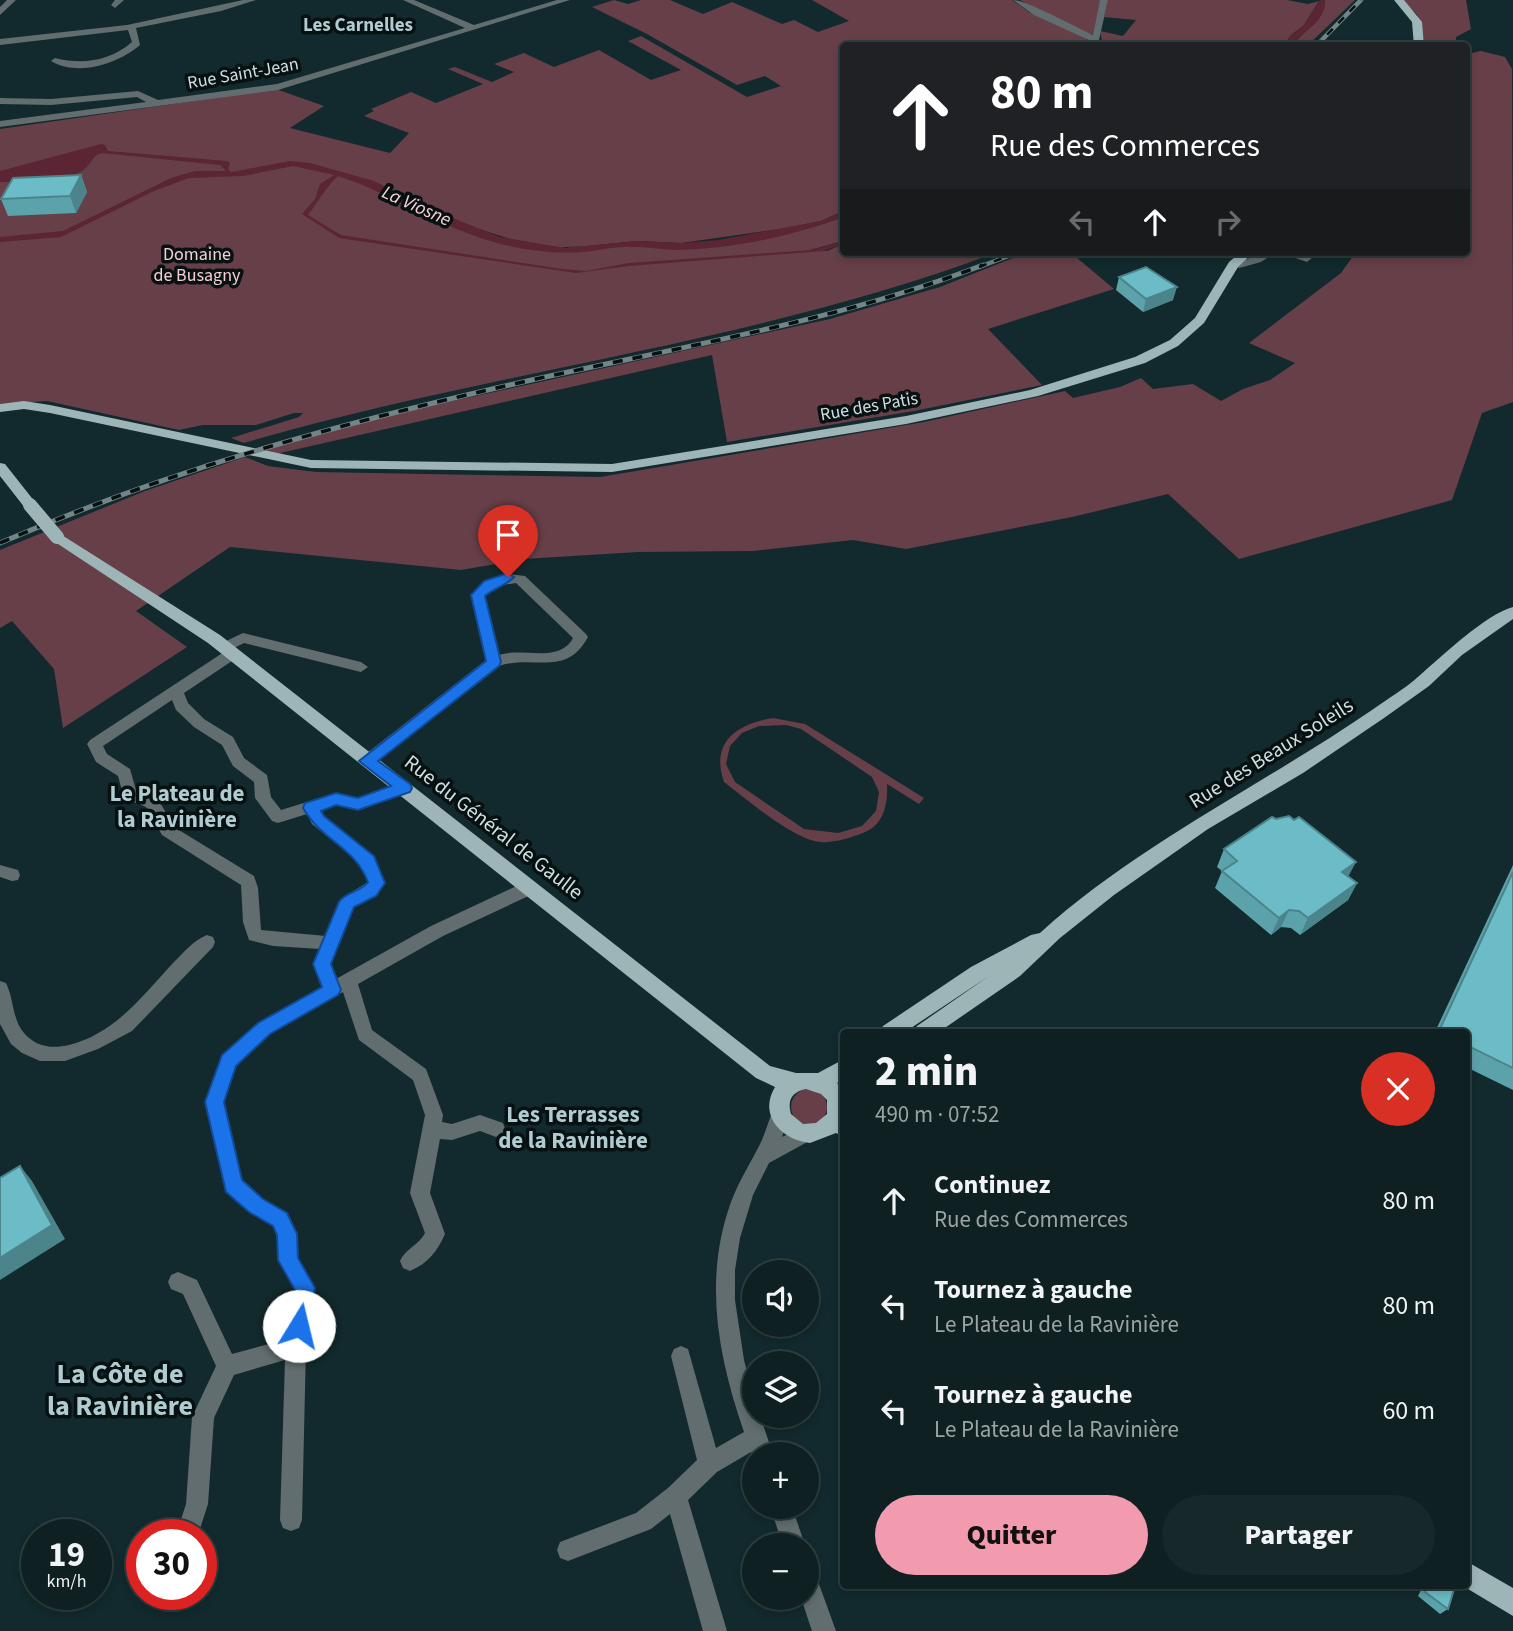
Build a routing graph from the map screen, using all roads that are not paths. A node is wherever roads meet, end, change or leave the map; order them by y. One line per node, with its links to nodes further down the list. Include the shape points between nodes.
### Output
1 (12, 0): 8 (street)
2 (252, 0): 9 (street)
3 (407, 0): 10 (street)
4 (566, 0): 10 (street, Rue Saint-Jean)
5 (1017, 0): 12 (street)
6 (1104, 0): 12 (street)
7 (1399, 0): 13 (main road, via 1417,22)
8 (0, 12)
9 (131, 26): 11 (street); 14 (street, via 137,43 127,53 71,66)
10 (474, 28): 16 (street, Rue Saint-Jean, via 278,87)
11 (0, 42)
12 (1096, 42)
13 (1419, 42)
14 (55, 61)
15 (0, 101): 16 (street, via 51,102 138,94)
16 (156, 103): 17 (street, Rue Saint-Jean)
17 (0, 124)
18 (1243, 256): 21 (main road, Rue des Patis)
19 (1252, 256): 21 (main road, Rue des Patis)
20 (1264, 256): 21 (street)
21 (1234, 269): 23 (main road, Rue des Patis, via 1191,330 1104,380 906,420 683,457 647,469 595,475 501,467 310,464)
22 (0, 408): 23 (main road)
23 (50, 409): 24 (main road)
24 (0, 417)
25 (0, 467): 27 (main road, Rue du Général de Gaulle, bridge, via 57,537)
26 (1513, 612): 35 (main road, Rue des Beaux Soleils, via 1378,714 1297,769 1202,824)
27 (229, 650): 29 (street, via 243,638); 30 (street); 31 (main road, Rue du Général de Gaulle)
28 (494, 662): 28 (street, via 478,595 489,584 508,577 520,579 581,637 575,648 553,659 512,656); 31 (street)
29 (361, 667)
30 (176, 691): 33 (street, via 181,706 228,741 238,762 262,779 262,798 278,817); 37 (street, via 95,744 101,758 125,773 129,794 152,803 168,831 248,881 252,892 249,923 255,935 274,941)
31 (367, 761): 32 (main road, Rue du Général de Gaulle)
32 (404, 788): 33 (street, via 358,804 336,799); 34 (main road, Rue du Général de Gaulle)
33 (311, 808): 37 (street, via 318,820 369,860 377,883 348,902)
34 (529, 888): 38 (street, via 437,931); 43 (main road, Rue du Général de Gaulle)
35 (1053, 933): 40 (main road, Rue des Beaux Soleils, via 978,973); 41 (main road, Rue des Beaux Soleils, via 1013,970)
36 (207, 942): 39 (street, via 130,1023 83,1050 59,1056 26,1048 8,1023)
37 (331, 943): 38 (street, via 322,964)
38 (340, 986): 48 (street, via 365,1035 420,1075 434,1115); 53 (street, via 264,1028 228,1061 214,1102 233,1185 256,1206 280,1219 287,1234 288,1260 305,1288)
39 (0, 988)
40 (894, 1029)
41 (928, 1029)
42 (840, 1070): 45 (main road)
43 (763, 1072): 44 (main road); 46 (main road)
44 (796, 1082): 45 (main road); 46 (main road, via 785,1089)
45 (820, 1082): 47 (main road, via 830,1088)
46 (779, 1108): 47 (main road, via 788,1126); 50 (street)
47 (833, 1119): 50 (street)
48 (432, 1129): 49 (street, via 453,1132 480,1123); 51 (street, via 420,1193 435,1234 428,1248)
49 (496, 1129)
50 (763, 1157): 56 (street, via 736,1216 723,1294 731,1361)
51 (410, 1261)
52 (178, 1282): 55 (street, via 190,1287)
53 (296, 1346): 55 (street); 61 (street)
54 (681, 1356): 58 (street)
55 (227, 1366): 60 (street, via 203,1418)
56 (758, 1442)
57 (742, 1451): 58 (street)
58 (709, 1464): 59 (street)
59 (676, 1496): 62 (street, via 643,1521); 66 (street)
60 (192, 1519)
61 (291, 1520)
62 (568, 1550)
63 (1470, 1576): 64 (main road)
64 (1513, 1603)
65 (817, 1610): 67 (street)
66 (715, 1631)
67 (824, 1631)

